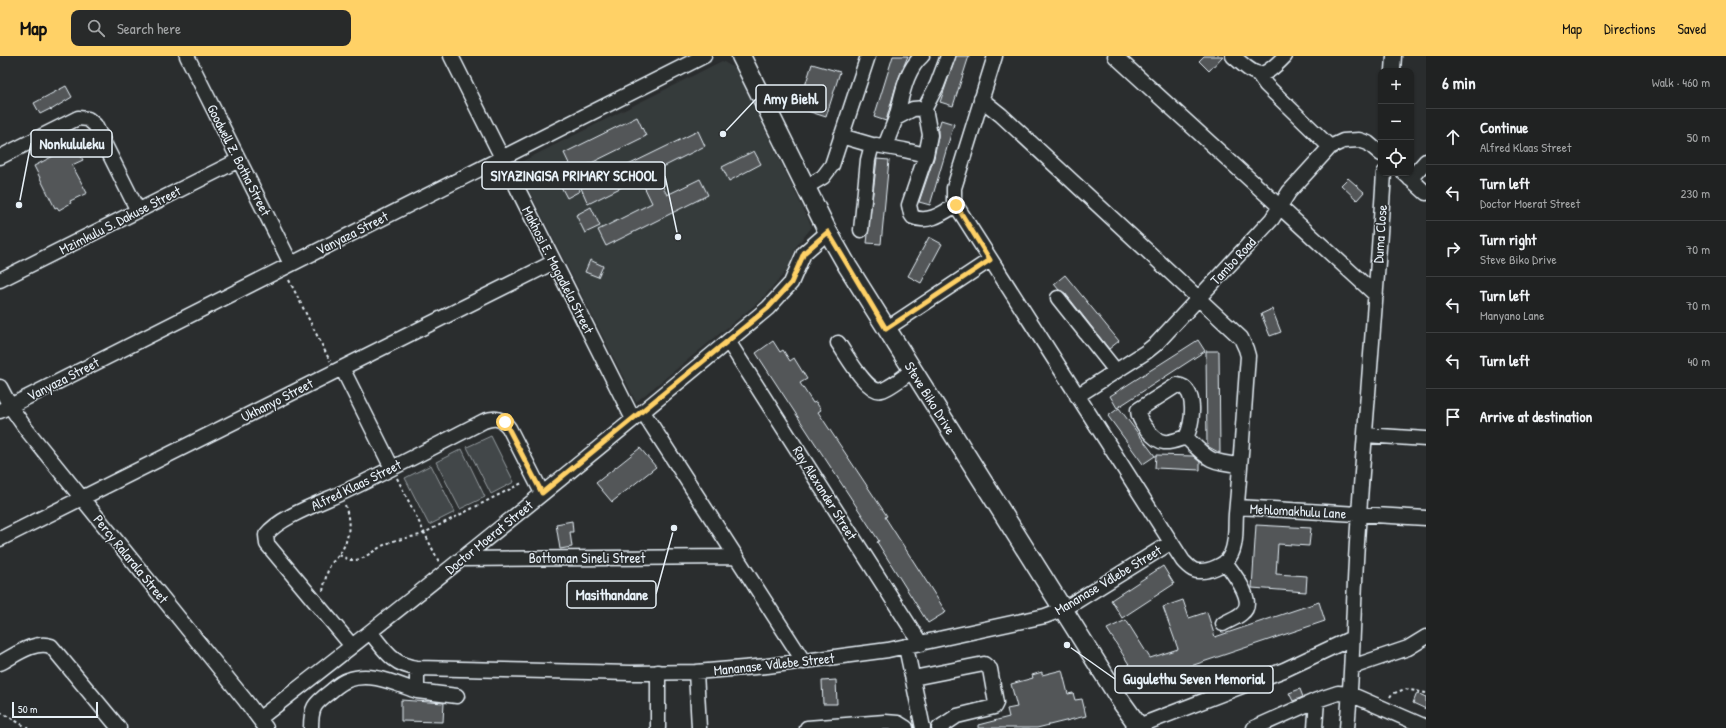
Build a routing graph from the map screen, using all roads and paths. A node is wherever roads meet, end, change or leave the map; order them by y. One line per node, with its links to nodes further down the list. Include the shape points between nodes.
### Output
1 (187, 56): 25 (street, Goodwell Z. Botha Street)
2 (451, 56): 24 (street, Makhosi E. Magadlela Street)
3 (741, 56): 30 (main road, Steve Biko Drive)
4 (868, 56): 18 (street)
5 (922, 56): 17 (street, via 907,77)
6 (948, 56): 16 (street)
7 (995, 56): 15 (street)
8 (1115, 56): 33 (street)
9 (1233, 56): 14 (street, via 1251,72)
10 (1285, 56): 14 (street, via 1268,72)
11 (1394, 56): 13 (street)
12 (695, 58): 24 (street, Vanyaza Street)
13 (1393, 68)
14 (1259, 75): 20 (street, via 1266,85)
15 (981, 99): 32 (street, via 954,188); 43 (street)
16 (925, 108): 17 (street, via 913,109); 22 (street, via 930,135)
17 (896, 118): 19 (street)
18 (842, 136): 19 (street); 30 (street, via 828,172)
19 (878, 145): 22 (street); 35 (street, via 868,160)
20 (1330, 147): 21 (street, Tambo Road, via 1343,141 1359,140 1368,143); 33 (street, Tambo Road)
21 (1378, 151)
22 (926, 155): 32 (street, via 909,205 911,214 917,219 927,219)
23 (0, 157): 34 (street, via 78,118 88,119 96,125)
24 (502, 158): 38 (street, Makhosi E. Magadlela Street); 39 (street, Vanyaza Street)
25 (239, 160): 34 (street, Mzimkulu S. Dakuse Street); 39 (street, Goodwell Z. Botha Street)
26 (1426, 161): 27 (street)
27 (1414, 170)
28 (1384, 176): 41 (street, Duma Close)
29 (1407, 176): 31 (street)
30 (806, 187): 36 (main road, Steve Biko Drive)
31 (1426, 193)
32 (956, 205): 37 (street)
33 (1279, 208): 41 (street); 43 (street, Tambo Road, via 1272,219)
34 (138, 211): 40 (street, Mzimkulu S. Dakuse Street)
35 (861, 230)
36 (828, 232): 44 (main road, Steve Biko Drive); 45 (street, Doctor Moerat Street, via 804,253 791,283 768,308)
37 (990, 260): 44 (street); 51 (street)
38 (554, 262): 47 (street, Ukhanyo Street); 53 (street, Makhosi E. Magadlela Street)
39 (287, 266): 47 (path); 52 (street, Vanyaza Street)
40 (0, 280)
41 (1376, 296): 54 (street, Duma Close)
42 (1058, 298): 49 (street)
43 (1198, 299): 49 (street, Tambo Road, via 1156,344); 57 (street, via 1240,338 1248,356)
44 (886, 329): 48 (main road, Steve Biko Drive)
45 (728, 341): 53 (street, Doctor Moerat Street); 80 (street, Ray Alexander Street)
46 (838, 343): 48 (street, via 865,383 875,390 882,390)
47 (339, 370): 58 (street); 62 (street, Ukhanyo Street)
48 (913, 370): 75 (main road, Steve Biko Drive)
49 (1116, 371): 51 (street, Tambo Road)
50 (0, 387): 52 (street, Percy Ralarala Street)
51 (1077, 396): 68 (street)
52 (5, 408): 62 (street, Percy Ralarala Street, via 26,429)
53 (638, 415): 60 (street, Doctor Moerat Street); 70 (street, Makhosi E. Magadlela Street)
54 (1365, 435): 56 (street); 64 (street, Duma Close)
55 (1186, 437): 57 (street, via 1208,458 1219,463)
56 (1426, 439)
57 (1240, 465): 63 (street)
58 (392, 468): 59 (street, Alfred Klaas Street, via 493,418 505,422); 61 (street, Alfred Klaas Street); 66 (path)
59 (534, 477): 60 (street, Alfred Klaas Street); 66 (path)
60 (542, 493): 71 (street, Doctor Moerat Street)
61 (340, 495): 69 (path, via 349,525 345,545); 74 (street, Alfred Klaas Street, via 286,519 266,535 267,544)
62 (82, 498): 67 (street, Ukhanyo Street); 97 (street, Percy Ralarala Street)
63 (1237, 507): 64 (street, Mehlomakhulu Lane); 72 (street, via 1233,550)
64 (1358, 514): 65 (street, Mehlomakhulu Lane); 79 (street, Duma Close)
65 (1426, 518)
66 (424, 533): 69 (path, via 393,541 356,560); 73 (path)
67 (0, 539)
68 (1170, 543): 72 (street, via 1183,561 1198,571 1209,570); 75 (street, Mananase Vdlebe Street)
69 (339, 555): 74 (path, via 331,564 326,576 322,596)
70 (736, 557): 71 (street, Bottoman Sineli Street); 83 (street, Makhosi E. Magadlela Street)
71 (462, 558): 73 (street, Doctor Moerat Street)
72 (1225, 562): 76 (street, via 1239,582 1248,602 1242,613)
73 (445, 572): 77 (street, Doctor Moerat Street)
74 (315, 602): 81 (street, Alfred Klaas Street)
75 (1064, 609): 80 (street, Mananase Vdlebe Street, via 1033,619); 98 (main road, Steve Biko Drive)
76 (1222, 624)
77 (370, 632): 81 (street, Doctor Moerat Street); 86 (street, Mananase Vdlebe Street, via 393,660 406,667)
78 (1426, 637): 85 (street, via 1408,648)
79 (1352, 638): 85 (street, Duma Close); 98 (street, via 1284,670)
80 (921, 644): 82 (street, Mananase Vdlebe Street)
81 (352, 646): 97 (street, Doctor Moerat Street)
82 (906, 647): 83 (street, Mananase Vdlebe Street); 89 (street)
83 (804, 662): 88 (street, Mananase Vdlebe Street)
84 (0, 663): 101 (street, via 36,645 51,646)
85 (1352, 667): 91 (street, Duma Close)
86 (417, 668): 87 (street, Mananase Vdlebe Street); 90 (street)
87 (658, 672): 88 (street, Mananase Vdlebe Street); 103 (street)
88 (696, 672): 104 (street)
89 (913, 678): 107 (street); 108 (street, via 984,664 990,669 996,703 994,707 957,716)
90 (417, 691): 93 (street); 102 (street, via 372,678 348,679 316,703 311,715)
91 (1350, 694): 94 (street, via 1338,693); 95 (street); 111 (street, Duma Close)
92 (1426, 694): 95 (path, via 1405,689 1392,694)
93 (457, 696)
94 (1317, 700): 109 (street); 110 (street)
95 (1384, 709): 99 (street)
96 (0, 712): 100 (path)
97 (263, 723)
98 (1137, 727)
99 (1426, 727)
100 (28, 728)
101 (118, 728)
102 (311, 728)
103 (658, 728)
104 (699, 728)
105 (807, 728): 106 (street, via 885,722 898,723)
106 (906, 728)
107 (923, 728)
108 (939, 728)
109 (1254, 728)
110 (1315, 728)
111 (1347, 728)

